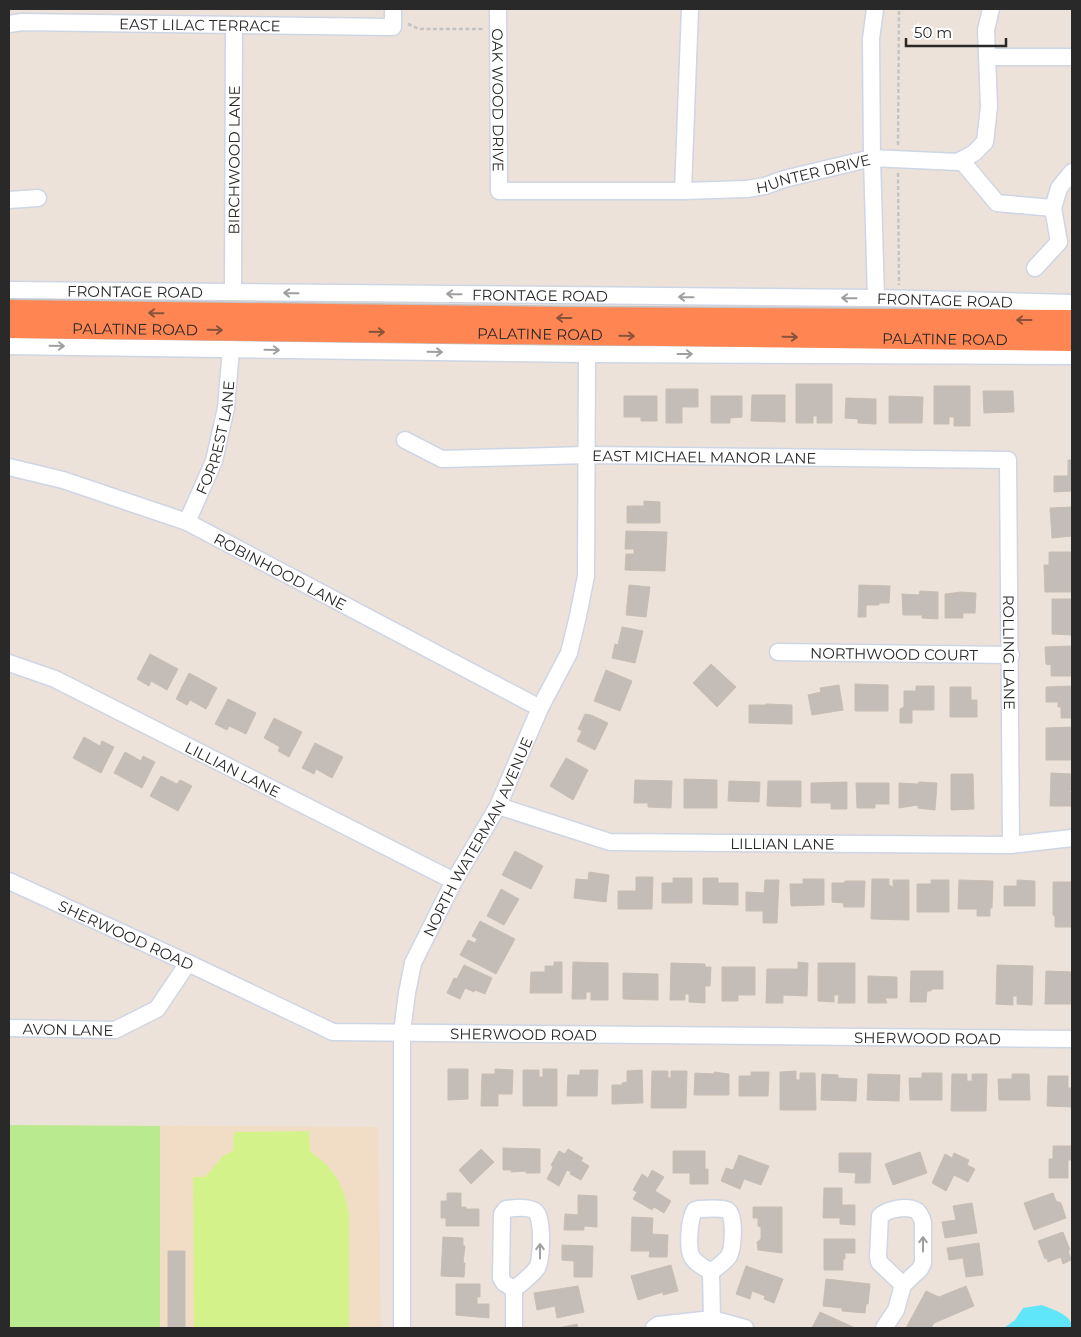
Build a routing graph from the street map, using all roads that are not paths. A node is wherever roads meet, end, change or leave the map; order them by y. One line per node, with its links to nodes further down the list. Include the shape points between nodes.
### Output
1 (498, 9): 13 (street, OAK WOOD DRIVE)
2 (690, 9): 14 (street)
3 (875, 9): 10 (street, via 871,38)
4 (991, 9): 8 (street, via 986,30)
5 (393, 18): 7 (street, EAST LILAC TERRACE)
6 (9, 24): 7 (street, EAST LILAC TERRACE)
7 (234, 26): 20 (street, BIRCHWOOD LANE)
8 (987, 57): 9 (street); 11 (street, via 989,107 985,142)
9 (1072, 57)
10 (872, 158): 11 (street, HUNTER DRIVE); 14 (street, HUNTER DRIVE, via 765,186); 21 (street)
11 (961, 160): 17 (street, via 997,203)
12 (1072, 172): 17 (street, via 1059,188)
13 (500, 191): 14 (street, HUNTER DRIVE)
14 (683, 191)
15 (38, 198): 16 (street)
16 (9, 200)
17 (1052, 208): 18 (street, via 1059,242)
18 (1035, 268)
19 (9, 290): 20 (street, FRONTAGE ROAD)
20 (233, 292): 21 (street, FRONTAGE ROAD, one-way to 20)
21 (876, 298): 22 (street, FRONTAGE ROAD)
22 (1072, 303)
23 (9, 311): 24 (highway, PALATINE ROAD, one-way to 23)
24 (1072, 321)
25 (9, 327): 26 (highway, PALATINE ROAD, one-way to 26)
26 (1072, 340)
27 (9, 346): 28 (street, one-way to 28)
28 (231, 349): 29 (street, one-way to 29); 35 (street, FORREST LANE, via 226,408 214,460)
29 (587, 354): 30 (street, one-way to 30); 32 (street, NORTH WATERMAN AVENUE)
30 (1072, 356)
31 (405, 440): 32 (street, EAST MICHAEL MANOR LANE, via 442,459)
32 (587, 455): 33 (street, EAST MICHAEL MANOR LANE); 39 (street, NORTH WATERMAN AVENUE, via 586,576 568,653)
33 (1008, 460): 37 (street, ROLLING LANE)
34 (9, 467): 35 (street, ROBINHOOD LANE, via 63,480)
35 (187, 522): 39 (street, ROBINHOOD LANE)
36 (778, 652): 37 (street, NORTHWOOD COURT)
37 (1011, 655): 42 (street, ROLLING LANE)
38 (9, 663): 44 (street, LILLIAN LANE, via 55,679)
39 (540, 708): 40 (street, NORTH WATERMAN AVENUE)
40 (498, 806): 42 (street, LILLIAN LANE, via 610,842); 44 (street, NORTH WATERMAN AVENUE)
41 (1072, 838): 42 (street, LILLIAN LANE)
42 (1011, 845)
43 (9, 881): 45 (street, SHERWOOD ROAD)
44 (454, 881): 47 (street, NORTH WATERMAN AVENUE, via 412,963)
45 (188, 963): 46 (street, AVON LANE, via 157,1009 115,1030); 47 (street, SHERWOOD ROAD, via 333,1032)
46 (9, 1028)
47 (402, 1032): 48 (street, SHERWOOD ROAD); 53 (street, NORTH WATERMAN AVENUE)
48 (1072, 1039)
49 (711, 1272): 52 (street)
50 (903, 1285): 57 (street, via 896,1310)
51 (514, 1289): 51 (street, one-way to 51, via 540,1261 540,1219 532,1209 506,1209 502,1214 501,1278); 54 (street)
52 (712, 1319): 55 (street); 56 (street)
53 (402, 1328)
54 (514, 1328)
55 (654, 1328)
56 (744, 1328)
57 (884, 1328)

